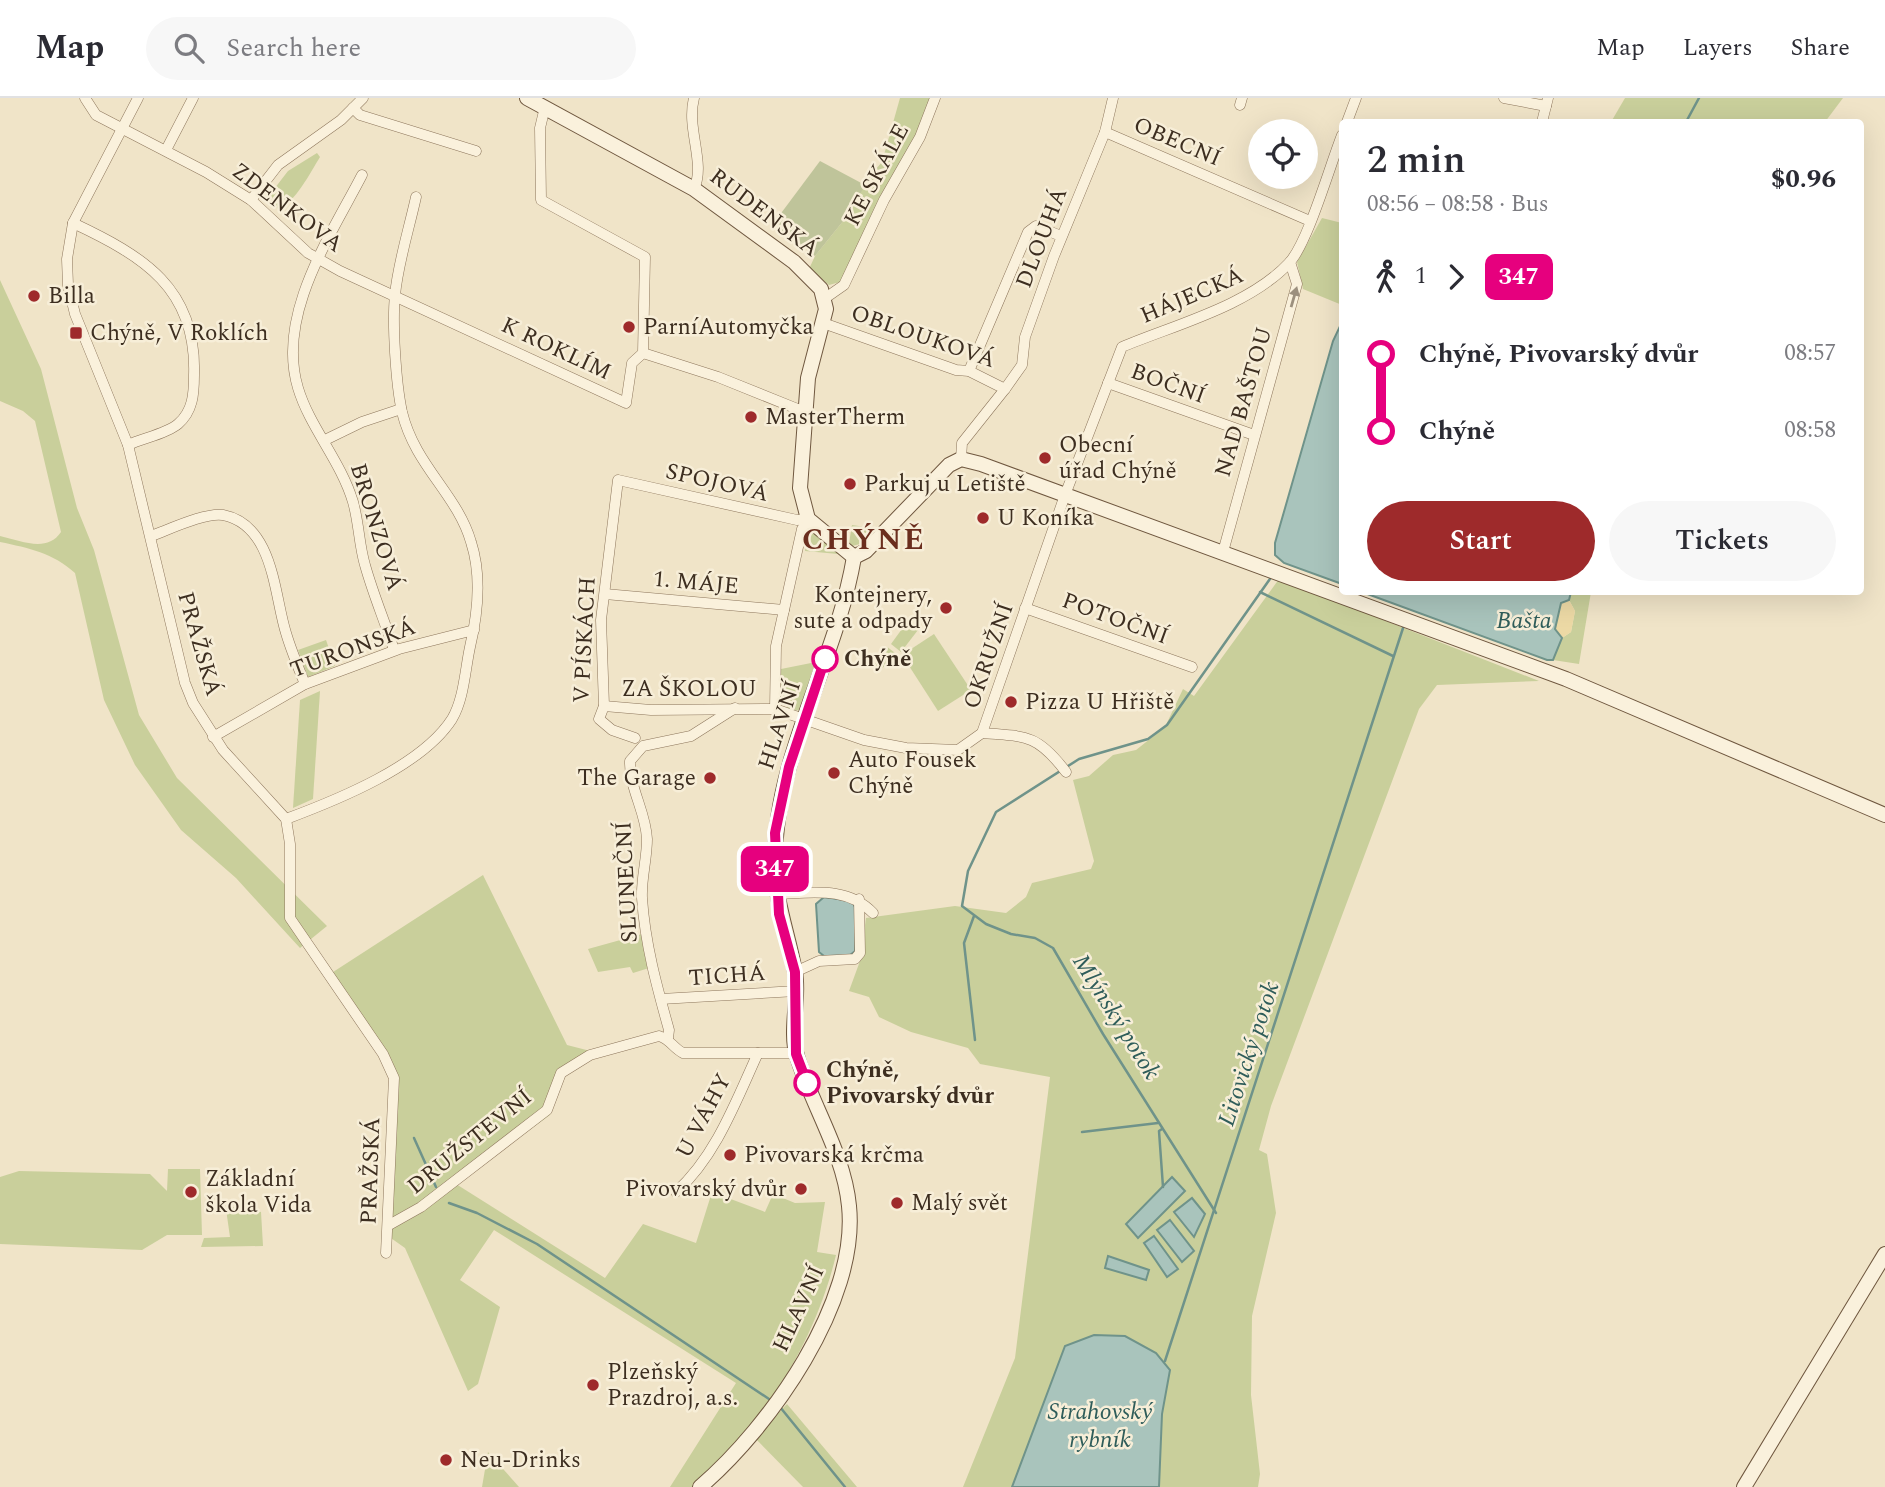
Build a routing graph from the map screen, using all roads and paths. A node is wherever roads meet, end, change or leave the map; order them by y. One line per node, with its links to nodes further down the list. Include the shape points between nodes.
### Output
1 (85, 98): 15 (street, ZDENKOVA, via 92,112)
2 (138, 98): 15 (street, PRAŽSKÁ)
3 (193, 98): 17 (street)
4 (363, 98): 12 (street)
5 (694, 98): 21 (street, via 690,122 699,172)
6 (935, 98): 30 (street, KE SKÁLE, via 920,137 844,285)
7 (1113, 98): 16 (street, DLOUHÁ)
8 (1356, 98): 13 (street)
9 (1504, 98): 11 (street)
10 (538, 102): 21 (street, RUDENSKÁ); 33 (street, via 541,200 645,257)
11 (1547, 102): 14 (street)
12 (353, 108): 18 (street, via 394,127); 23 (street, via 311,144 278,164)
13 (1348, 119)
14 (1543, 119)
15 (121, 130): 17 (street, ZDENKOVA); 25 (street, PRAŽSKÁ)
16 (1105, 132): 24 (street, OBECNÍ); 26 (street, DLOUHÁ)
17 (166, 150): 23 (street, ZDENKOVA)
18 (476, 151)
19 (1337, 160): 24 (street, HÁJECKÁ)
20 (362, 175): 27 (street, BRONZOVÁ)
21 (694, 188): 30 (street, RUDENSKÁ, via 808,274)
22 (416, 197): 29 (street)
23 (251, 200): 27 (street, ZDENKOVA)
24 (1310, 221): 28 (street, HÁJECKÁ)
25 (73, 223): 41 (street, PRAŽSKÁ, via 67,259 75,314); 41 (street, via 152,268 178,301 193,339 194,397 188,412 176,426)
26 (1061, 236): 34 (street, via 1036,226 1028,232); 36 (street, DLOUHÁ, via 1026,337 1022,365)
27 (318, 258): 29 (street, ZDENKOVA); 40 (street, BRONZOVÁ, via 297,319 293,362 298,389)
28 (1290, 262): 35 (street, HÁJECKÁ, via 1252,293 1122,347); 39 (street, NAD BAŠTOU, one-way to 28, via 1297,284)
29 (395, 295): 32 (street, ZDENKOVA); 37 (street)
30 (824, 299): 31 (street)
31 (824, 323): 34 (street, OBLOUKOVÁ); 38 (street, via 808,378)
32 (470, 331): 33 (street, K ROKLÍM, via 626,403 632,363)
33 (643, 353): 38 (street)
34 (969, 371): 36 (street, OBLOUKOVÁ)
35 (1108, 383): 39 (street, BOČNÍ); 44 (street, HÁJECKÁ)
36 (1005, 389): 42 (street, OBLOUKOVÁ, via 962,443)
37 (401, 409): 40 (street); 54 (street, via 411,444 471,541 478,578)
38 (805, 412): 45 (street, via 800,488)
39 (1254, 435): 47 (street, NAD BAŠTOU)
40 (325, 440): 55 (street, BRONZOVÁ, via 353,502 365,564)
41 (128, 445): 46 (street, PRAŽSKÁ)
42 (961, 459): 44 (street); 48 (street, via 949,465 866,551)
43 (618, 480): 45 (street, SPOJOVÁ); 49 (street, V PÍSKÁCH)
44 (1065, 495): 47 (street); 52 (street, OKRUŽNÍ)
45 (808, 519): 48 (street); 53 (street)
46 (151, 536): 57 (street, via 211,515 224,515 258,540); 63 (street, PRAŽSKÁ, via 185,682)
47 (1223, 552): 50 (street)
48 (854, 557): 61 (street, HLAVNÍ)
49 (605, 594): 53 (street, 1. MÁJE); 58 (street, V PÍSKÁCH, via 601,620)
50 (1339, 594)
51 (1341, 595): 66 (street, via 1566,679)
52 (1025, 608): 56 (street, POTOČNÍ); 62 (street, OKRUŽNÍ)
53 (784, 610): 60 (street, via 776,646)
54 (474, 630): 55 (street, TURONSKÁ); 67 (street, via 452,718 415,757)
55 (394, 650): 57 (street, TURONSKÁ)
56 (1192, 667)
57 (304, 684): 63 (street, TURONSKÁ)
58 (604, 706): 59 (street, ZA ŠKOLOU); 64 (street, V PÍSKÁCH, via 599,719 602,724)
59 (735, 708): 60 (street, ZA ŠKOLOU); 73 (street, SLUNEČNÍ, via 691,736 643,746 630,761 647,839 642,897 646,939)
60 (775, 709): 61 (street, ZA ŠKOLOU)
61 (807, 719): 62 (street, OKRUŽNÍ, via 864,740 906,748 958,750); 68 (street, HLAVNÍ, via 789,767 775,833)
62 (982, 733): 65 (street, via 1015,736 1046,746)
63 (214, 737): 67 (street, PRAŽSKÁ)
64 (635, 738)
65 (1066, 772)
66 (1885, 815)
67 (286, 819): 78 (street, PRAŽSKÁ, via 290,918 383,1054 394,1079)
68 (777, 894): 69 (street, via 833,892); 71 (street, HLAVNÍ)
69 (859, 899): 70 (street); 71 (street, via 860,953 855,959 818,961)
70 (873, 913)
71 (795, 972): 72 (street, HLAVNÍ)
72 (796, 991): 73 (street, TICHÁ); 76 (street, HLAVNÍ)
73 (661, 999): 74 (street, SLUNEČNÍ)
74 (668, 1038): 75 (street, via 683,1053); 78 (street, DRUŽSTEVNÍ, via 659,1035 590,1055 561,1073 547,1110 421,1207)
75 (758, 1053): 76 (street); 77 (street, U VÁHY, via 727,1120 696,1172)
76 (796, 1054): 81 (street, HLAVNÍ, via 831,1141 848,1199 850,1238 845,1265 816,1335 773,1408)
77 (676, 1192)
78 (388, 1225): 79 (street, PRAŽSKÁ)
79 (386, 1253)
80 (1885, 1254): 82 (street)
81 (700, 1487)
82 (1744, 1487)

